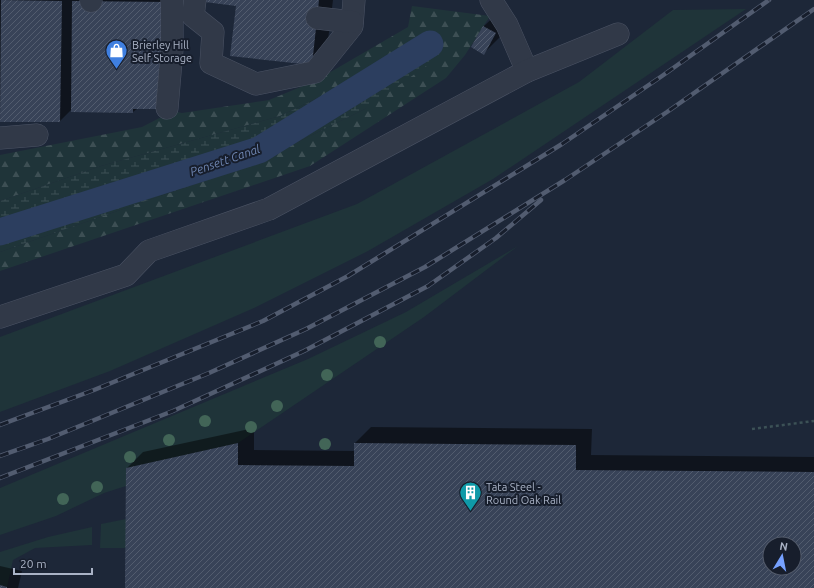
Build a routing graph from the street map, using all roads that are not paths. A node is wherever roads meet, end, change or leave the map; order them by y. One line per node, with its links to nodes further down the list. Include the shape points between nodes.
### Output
1 (172, 0): 9 (lane, via 172,49)
2 (195, 0): 6 (lane, via 193,16 213,32 211,63 256,84 315,72 352,26)
3 (354, 0): 6 (lane)
4 (491, 0): 8 (lane, via 507,26)
5 (317, 18): 6 (lane)
6 (352, 22)
7 (618, 34): 8 (lane)
8 (527, 72): 12 (lane, via 269,209 149,251 126,275)
9 (167, 108)
10 (37, 136): 11 (lane)
11 (0, 138)
12 (0, 317)

